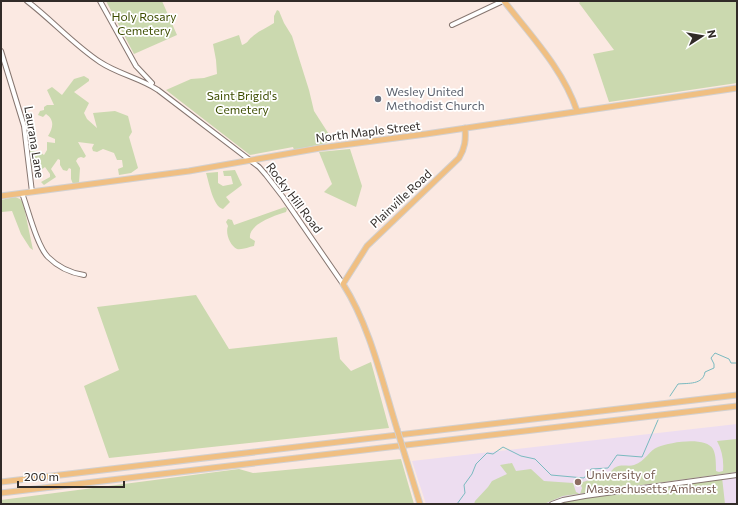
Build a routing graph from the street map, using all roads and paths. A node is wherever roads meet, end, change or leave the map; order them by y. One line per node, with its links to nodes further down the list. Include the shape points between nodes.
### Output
1 (27, 1): 7 (street, Rocky Hill Road, via 100,62)
2 (100, 1): 7 (street, via 136,66)
3 (503, 1): 4 (street); 8 (main road, via 562,77)
4 (452, 25)
5 (1, 51): 11 (street, Laurana Lane, via 23,122)
6 (737, 88): 8 (main road, North Maple Street)
7 (158, 90): 10 (street, Rocky Hill Road)
8 (577, 111): 9 (main road, North Maple Street)
9 (465, 128): 10 (main road, North Maple Street, via 320,148); 15 (main road, Plainville Road, via 466,143 459,158 367,246)
10 (251, 161): 11 (main road, North Maple Street); 15 (street, Rocky Hill Road, via 272,182)
11 (32, 192): 12 (main road, North Maple Street)
12 (22, 193): 13 (main road, North Maple Street); 14 (street, via 47,257 67,270)
13 (1, 196)
14 (84, 275)
15 (343, 284): 21 (main road, Rocky Hill Road, bridge, via 364,323)
16 (737, 395): 19 (main road)
17 (737, 406): 20 (main road)
18 (737, 475): 22 (street, via 585,496)
19 (1, 482)
20 (1, 493)
21 (420, 504)
22 (552, 504)

